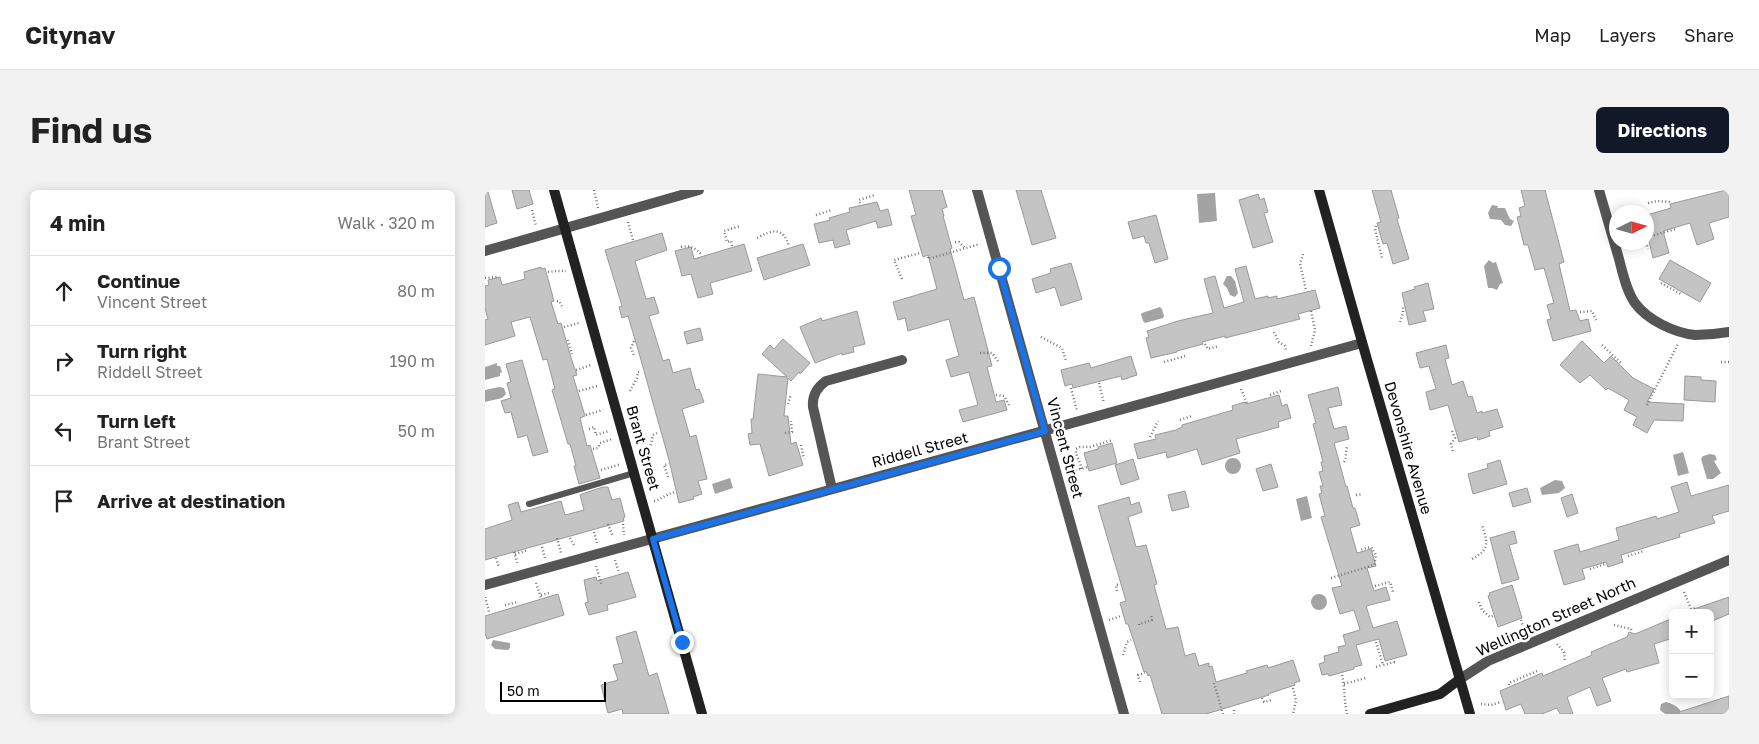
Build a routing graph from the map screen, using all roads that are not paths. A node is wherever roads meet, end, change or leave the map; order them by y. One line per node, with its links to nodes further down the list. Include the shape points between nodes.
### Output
1 (554, 190): 6 (main road, Brant Street)
2 (699, 190): 6 (street)
3 (977, 190): 11 (street, Vincent Street)
4 (1319, 190): 9 (main road, Devonshire Avenue)
5 (1599, 190): 8 (street, via 1636,304 1668,327 1704,335)
6 (565, 228): 7 (street); 12 (main road, Brant Street)
7 (485, 251)
8 (1729, 332)
9 (1362, 344): 11 (street, Riddell Street); 18 (main road, Devonshire Avenue)
10 (901, 360): 13 (street, via 826,381 815,392 813,407)
11 (1045, 431): 13 (street, Riddell Street); 20 (street, Vincent Street)
12 (634, 473): 14 (lane); 15 (main road, Brant Street)
13 (833, 489): 15 (street, Riddell Street)
14 (529, 504)
15 (653, 539): 17 (street, Riddell Street); 19 (main road, Brant Street)
16 (1729, 560): 18 (street, Wellington Street North, via 1488,661)
17 (485, 585)
18 (1460, 679): 21 (main road, Wellington Street North, via 1440,694); 22 (main road, Devonshire Avenue)
19 (701, 714)
20 (1124, 714)
21 (1369, 714)
22 (1470, 714)

